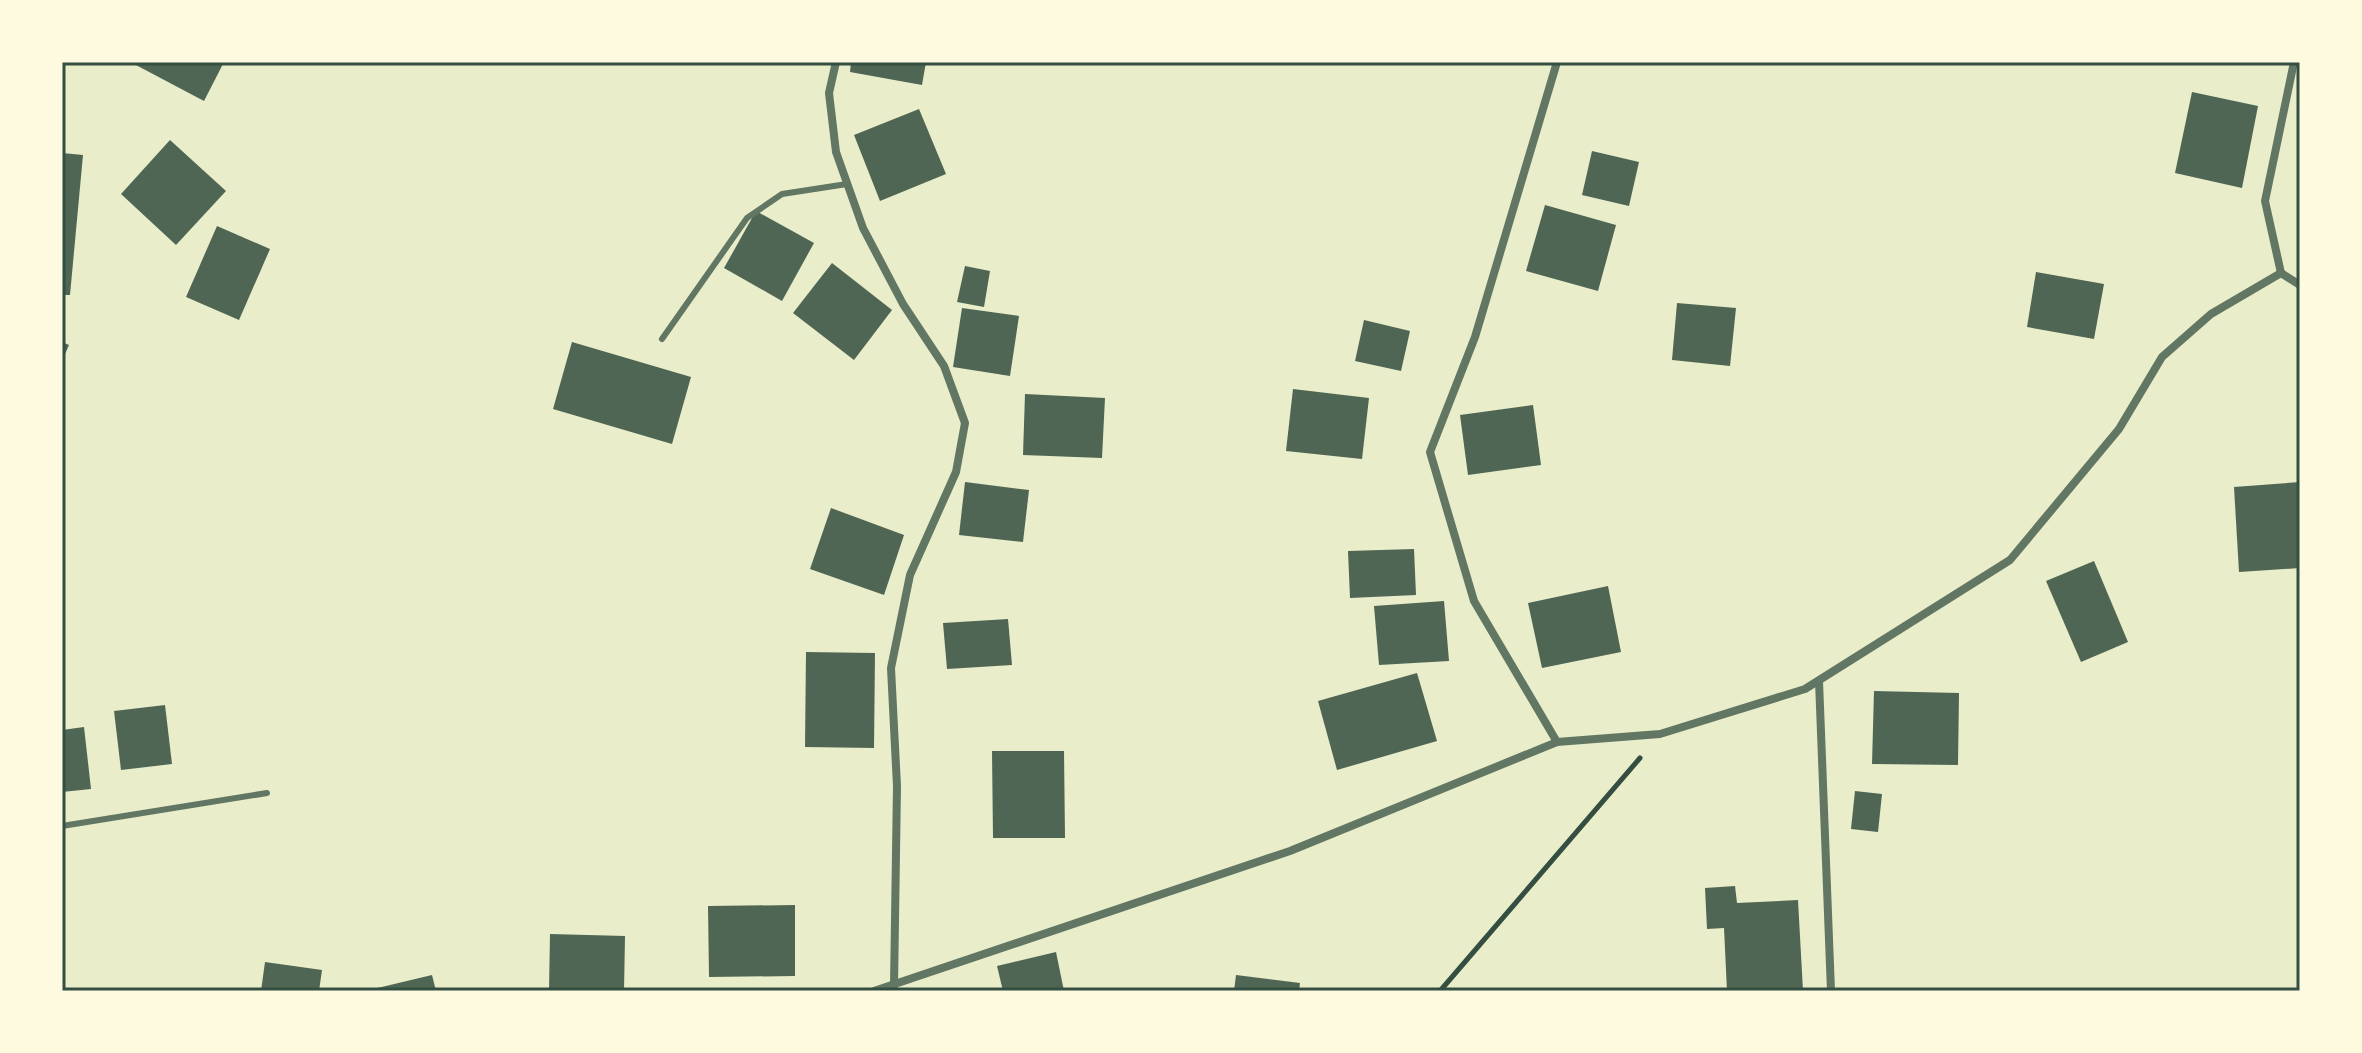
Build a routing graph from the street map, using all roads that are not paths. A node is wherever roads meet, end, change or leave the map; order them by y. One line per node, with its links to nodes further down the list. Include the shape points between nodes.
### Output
1 (836, 62): 4 (street, via 829,93 836,152)
2 (1557, 62): 9 (street, via 1475,337 1430,452 1474,601)
3 (2294, 62): 5 (street, via 2265,201)
4 (847, 184): 7 (lane, via 782,194 747,218); 12 (street, via 863,228 903,304 944,366 965,423 956,472 910,575 891,668 897,786)
5 (2281, 273): 6 (street); 8 (street, via 2211,314 2162,357 2119,429 2010,560)
6 (2300, 285)
7 (662, 339)
8 (1819, 681): 9 (street, via 1660,734); 14 (street)
9 (1557, 742): 12 (street, via 1290,851)
10 (267, 793): 11 (lane)
11 (62, 826)
12 (894, 986): 13 (street)
13 (874, 991)
14 (1831, 991)

